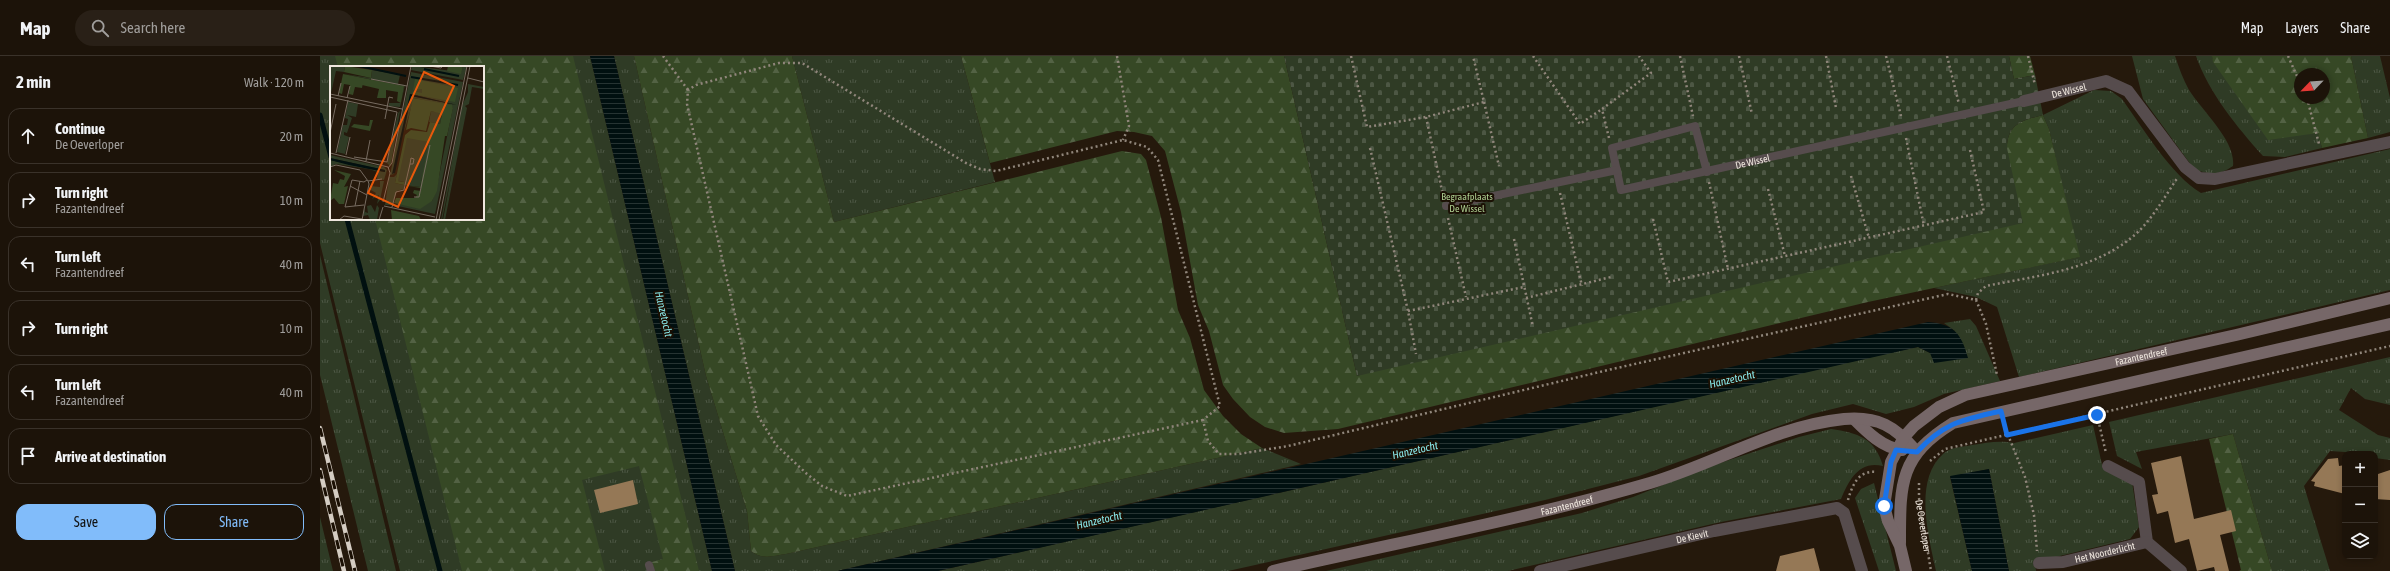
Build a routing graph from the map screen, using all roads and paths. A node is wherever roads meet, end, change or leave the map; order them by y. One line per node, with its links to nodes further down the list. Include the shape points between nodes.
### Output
1 (663, 56): 14 (path)
2 (1117, 56): 24 (path, via 1129,126)
3 (1351, 56): 17 (path, via 1367,128 1426,117)
4 (1473, 56): 17 (path)
5 (1532, 56): 20 (path, via 1580,124)
6 (1639, 56): 20 (path, via 1651,73)
7 (1680, 56): 23 (path)
8 (1739, 56): 21 (path)
9 (1826, 56): 19 (path)
10 (1947, 56): 22 (path)
11 (2028, 56): 15 (path)
12 (2288, 56): 13 (path)
13 (2294, 70)
14 (688, 90): 24 (path, via 696,85 779,63 802,63 966,163 996,172); 58 (path, via 687,104 758,416 776,445 822,486 848,496)
15 (2038, 98): 16 (street, De Wissel); 31 (street, De Wissel, via 2106,81 2128,91)
16 (2024, 101): 22 (lane, De Wissel)
17 (1484, 102): 30 (path)
18 (2309, 104): 29 (path)
19 (1836, 108)
20 (1602, 109): 27 (path)
21 (1752, 114)
22 (1961, 114): 33 (lane, De Wissel)
23 (1695, 126): 27 (lane); 33 (lane)
24 (1123, 140): 58 (path, via 1147,147 1158,160 1220,406)
25 (2390, 142): 29 (street, De Wissel)
26 (1370, 148): 49 (path)
27 (1612, 148): 32 (lane, De Wissel)
28 (1970, 150): 39 (path, via 1984,212)
29 (2322, 157): 31 (street, De Wissel, via 2215,179 2199,178)
30 (1499, 166)
31 (2185, 167): 48 (path, via 2141,229 2102,257 2083,266 1986,286 1978,293)
32 (1617, 170): 33 (lane, De Wissel, via 1622,190); 35 (lane)
33 (1707, 172): 42 (path)
34 (1851, 176): 39 (path)
35 (1558, 183): 37 (lane); 45 (path)
36 (1768, 189): 41 (path)
37 (1446, 206)
38 (1654, 218): 42 (path, via 1668,282)
39 (1869, 238): 41 (path)
40 (1514, 239): 44 (path)
41 (1785, 256): 42 (path)
42 (1728, 269)
43 (1611, 277): 45 (path)
44 (1524, 286): 46 (path); 49 (path)
45 (1582, 286): 46 (path)
46 (1526, 298): 51 (path)
47 (2390, 298): 54 (main road, Fazantendreef, via 2236,336)
48 (1976, 300): 54 (path, via 1986,324 1997,376); 58 (path, via 1948,294 1608,370 1288,446 1239,454 1219,454 1208,441)
49 (1408, 311): 53 (path)
50 (2390, 324): 55 (main road)
51 (1533, 327)
52 (2390, 346): 56 (path)
53 (1416, 354)
54 (1997, 389): 60 (main road, Fazantendreef, via 1965,395 1939,406)
55 (2001, 411): 59 (path); 62 (main road, via 1953,423 1932,436)
56 (2097, 415): 59 (path); 64 (path)
57 (1854, 419): 60 (main road, Fazantendreef, via 1877,420); 61 (main road, via 1870,435); 69 (main road, Fazantendreef, via 1807,426 1757,441 1652,482 1630,488 1519,517)
58 (1203, 420)
59 (2007, 435): 63 (path, via 1945,449); 68 (path, via 2025,477 2034,515)
60 (1904, 437): 61 (main road, De Oeverloper); 62 (main road, Fazantendreef)
61 (1896, 450): 62 (main road); 67 (main road, De Oeverloper, via 1891,462 1884,506)
62 (1917, 452): 67 (main road, De Oeverloper, via 1905,476 1901,495)
63 (1929, 462)
64 (2108, 466): 66 (street, Het Noorderlicht, via 2139,482)
65 (1919, 480): 73 (path, De Oeverloper, via 1919,498)
66 (2147, 542): 68 (street, Het Noorderlicht, via 2063,562); 74 (street, Het Noorderlicht)
67 (1900, 546): 72 (main road, De Oeverloper)
68 (2039, 563)
69 (1273, 571)
70 (1540, 571): 71 (street, De Kievit, via 1714,531 1837,508 1844,512)
71 (1862, 571)
72 (1906, 571)
73 (1931, 571)
74 (2181, 571)

